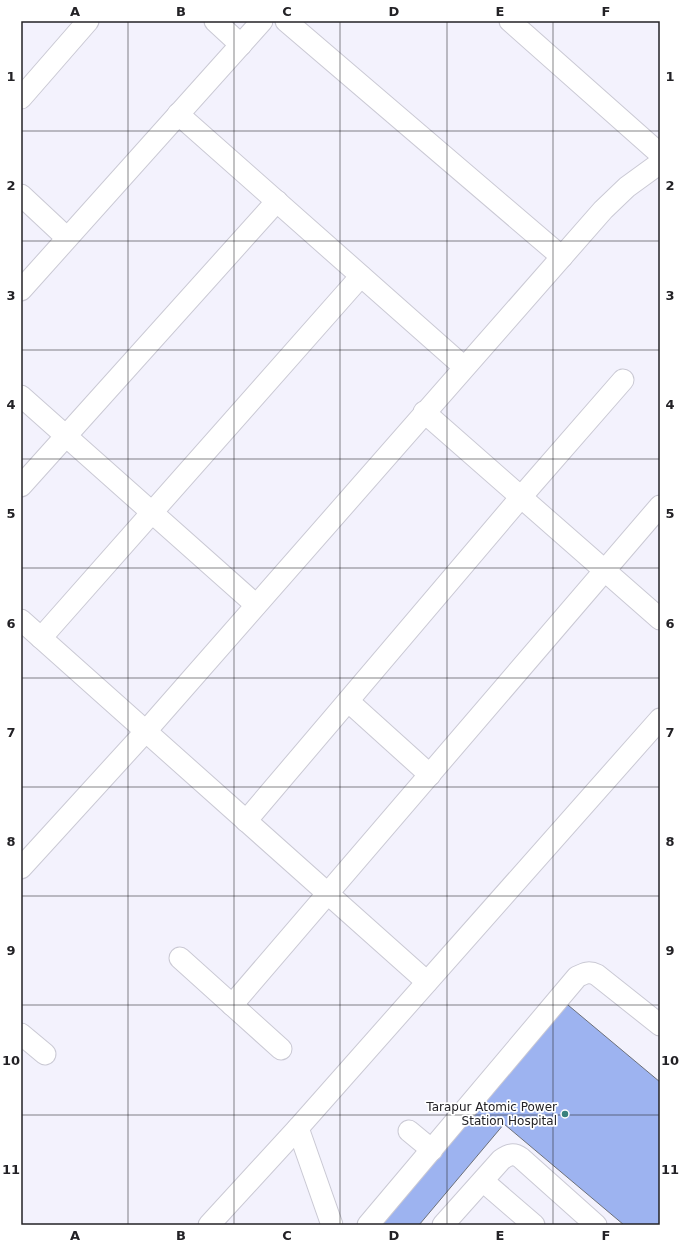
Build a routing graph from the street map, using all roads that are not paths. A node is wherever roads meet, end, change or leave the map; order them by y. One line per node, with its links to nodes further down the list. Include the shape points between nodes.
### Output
1 (88, 21): 7 (street)
2 (215, 21): 6 (street)
3 (262, 21): 6 (street)
4 (286, 21): 14 (street)
5 (510, 21): 9 (street)
6 (241, 45): 8 (street)
7 (21, 98)
8 (178, 114): 12 (street); 13 (street)
9 (660, 154)
10 (660, 163): 14 (street, via 627,186)
11 (21, 195): 13 (street)
12 (277, 201): 15 (street); 21 (street)
13 (67, 238): 16 (street)
14 (562, 257): 17 (street)
15 (361, 276): 17 (street); 25 (street)
16 (21, 290)
17 (464, 367): 20 (street)
18 (623, 380): 23 (street)
19 (21, 396): 21 (street)
20 (424, 412): 23 (street); 27 (street)
21 (66, 436): 22 (street); 25 (street)
22 (21, 486)
23 (521, 498): 26 (street); 31 (street)
24 (660, 506): 26 (street)
25 (152, 512): 27 (street); 30 (street)
26 (604, 571): 28 (street); 34 (street)
27 (256, 605): 33 (street)
28 (660, 619)
29 (21, 620): 30 (street)
30 (41, 638): 33 (street)
31 (348, 700): 34 (street); 35 (street)
32 (660, 719): 39 (street)
33 (146, 731): 35 (street); 36 (street)
34 (430, 775): 37 (street)
35 (246, 821): 37 (street)
36 (21, 868)
37 (328, 894): 39 (street); 40 (street)
38 (180, 958): 40 (street)
39 (427, 982): 45 (street)
40 (232, 1005): 43 (street)
41 (660, 1025): 47 (street, via 597,975 584,973 577,977)
42 (21, 1034): 44 (street)
43 (281, 1049)
44 (45, 1054)
45 (298, 1128): 49 (street); 50 (street)
46 (409, 1130): 47 (street)
47 (432, 1150): 51 (street)
48 (483, 1181): 52 (street); 53 (street); 54 (street, via 507,1155 516,1155)
49 (331, 1224)
50 (209, 1225)
51 (368, 1225)
52 (443, 1225)
53 (534, 1225)
54 (596, 1225)

